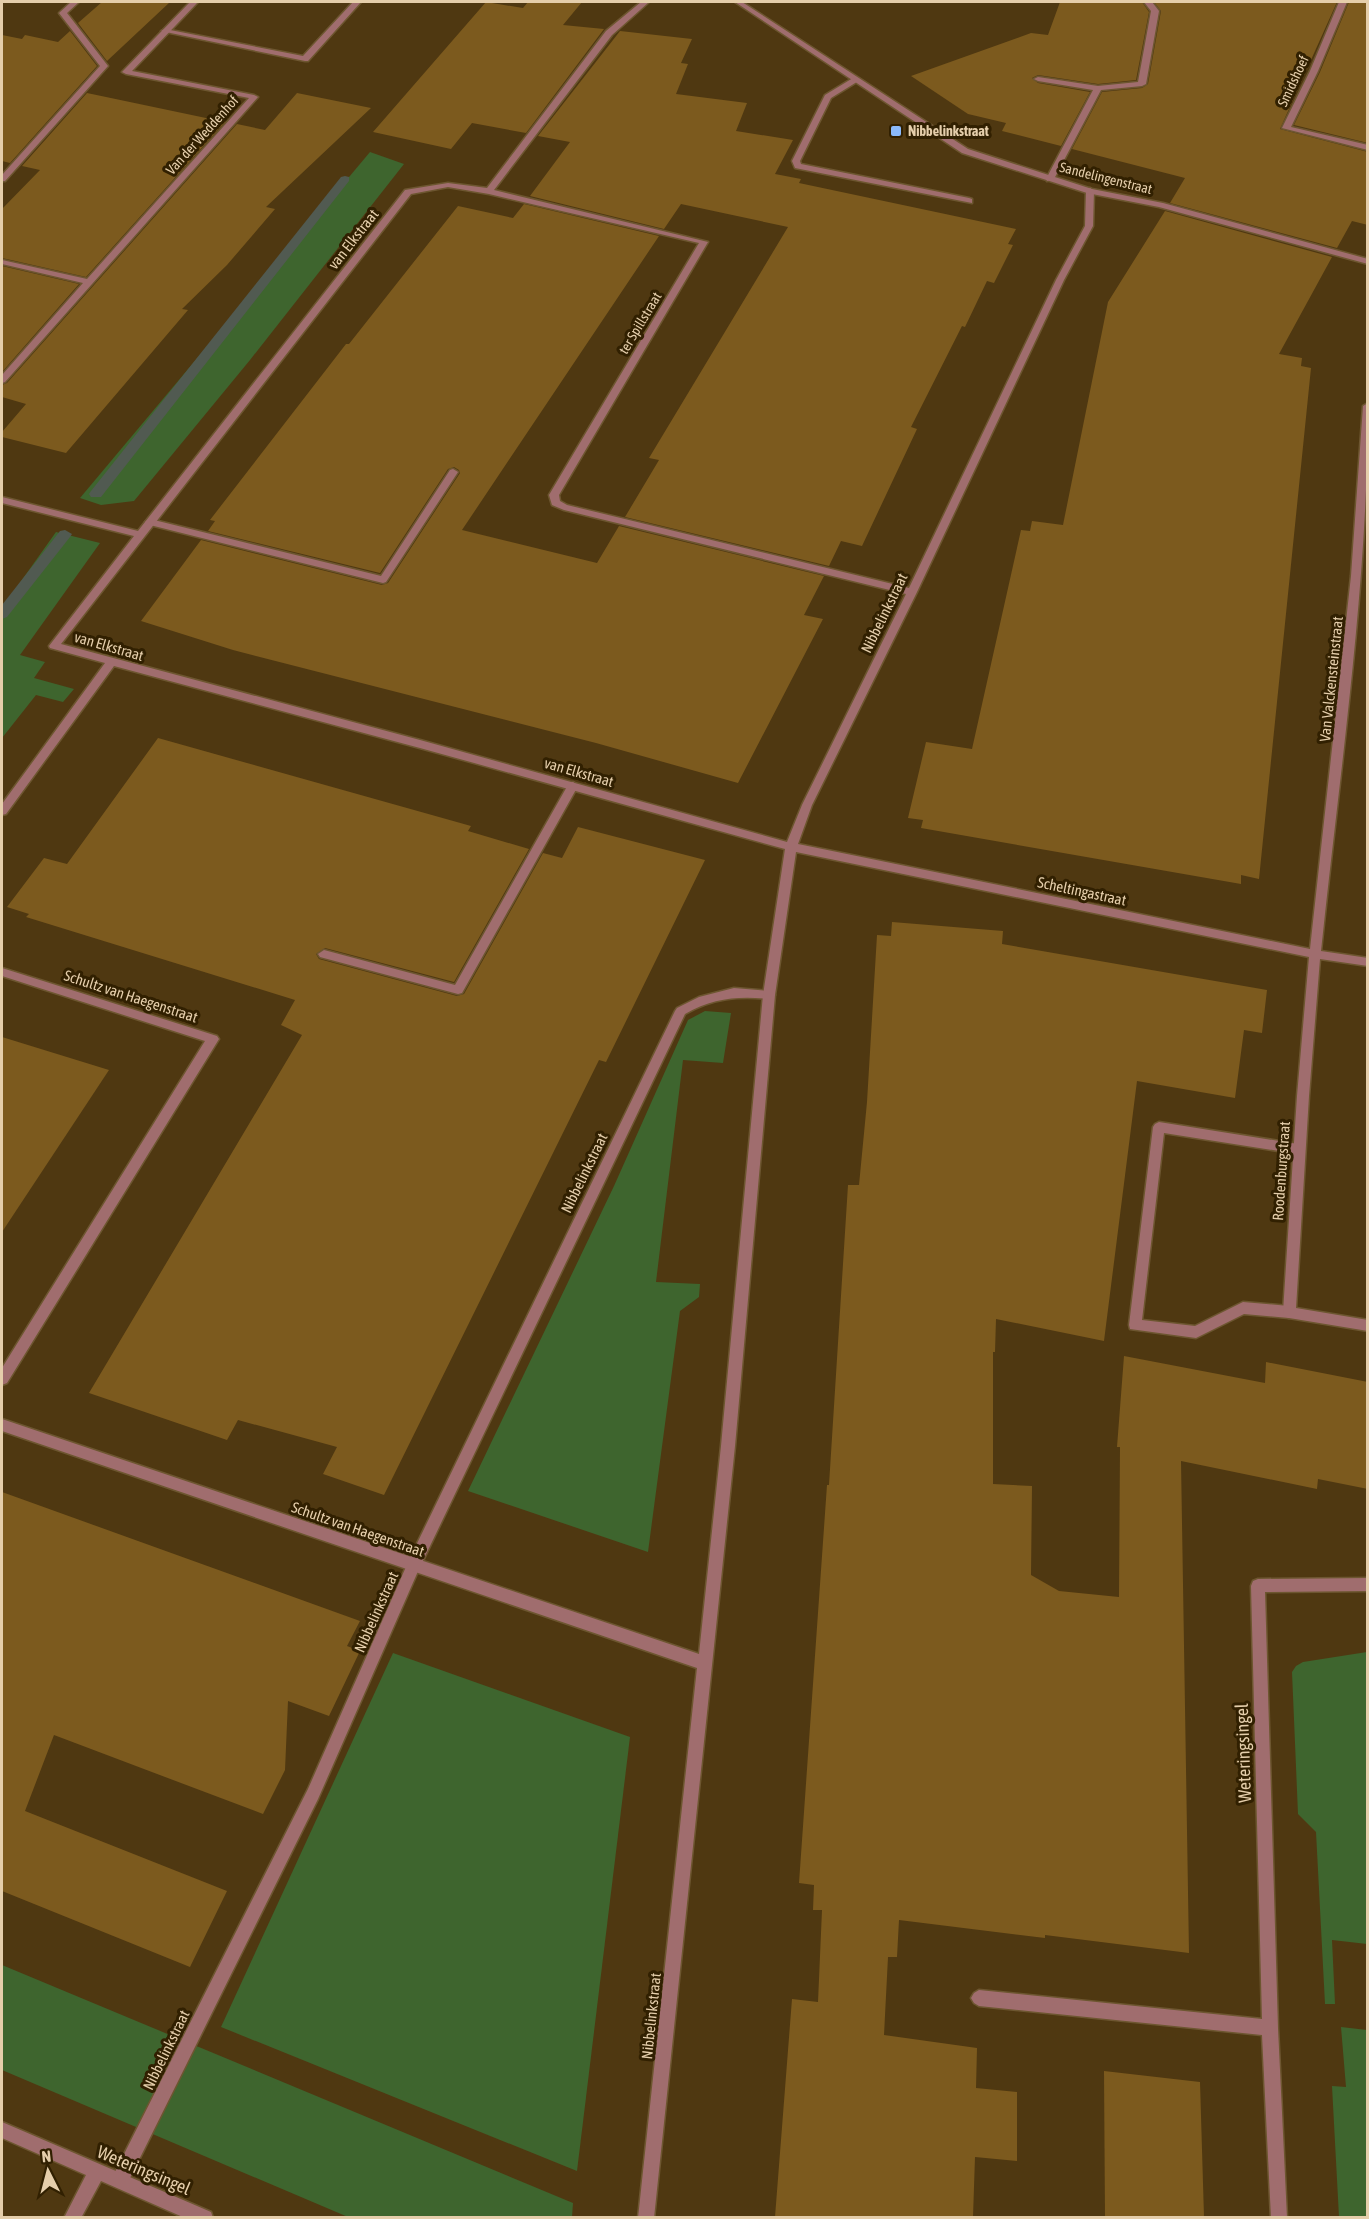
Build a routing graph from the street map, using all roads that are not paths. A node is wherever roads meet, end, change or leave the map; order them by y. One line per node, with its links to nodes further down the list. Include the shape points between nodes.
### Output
1 (75, 2): 13 (street, via 63,13 104,66)
2 (194, 2): 8 (street, Van der Weddenhof)
3 (357, 2): 8 (street, via 306,59)
4 (645, 2): 17 (street, via 609,33)
5 (738, 2): 10 (street, Sandelingenstraat)
6 (1148, 2): 11 (street, via 1155,11 1142,84)
7 (1343, 2): 12 (street, Smidshoef, via 1286,128)
8 (165, 31): 22 (street, Van der Weddenhof, via 126,72 254,97)
9 (1038, 79): 11 (street)
10 (856, 80): 16 (street, Sandelingenstraat, via 965,151); 19 (street, via 828,97 796,161 798,166)
11 (1098, 88): 16 (street)
12 (1368, 148)
13 (20, 158): 14 (street); 15 (street)
14 (2, 164)
15 (2, 179)
16 (1050, 179): 18 (street, Sandelingenstraat)
17 (489, 191): 27 (street, van Elkstraat, via 448,186 408,192); 29 (street, ter Spillstraat, via 704,242 554,495 555,503)
18 (1090, 191): 21 (street, Sandelingenstraat); 29 (street, Nibbelinkstraat, via 1089,226)
19 (969, 201)
20 (2, 262): 22 (street)
21 (1368, 262)
22 (88, 282): 23 (street, Van der Weddenhof)
23 (2, 380)
24 (1368, 406): 35 (street, Van Valckensteinstraat, via 1355,588)
25 (453, 472): 27 (street, via 383,580)
26 (2, 500): 28 (street)
27 (150, 522): 28 (street, van Elkstraat)
28 (141, 535): 30 (street, van Elkstraat, via 54,646)
29 (912, 592): 33 (street, Nibbelinkstraat, via 807,805)
30 (111, 663): 31 (street, van Elkstraat); 32 (street)
31 (573, 786): 33 (street, van Elkstraat); 34 (street, via 458,990)
32 (2, 811)
33 (791, 847): 35 (street, Scheltingastraat); 38 (street, Nibbelinkstraat)
34 (324, 954)
35 (1315, 954): 36 (street, Scheltingastraat); 39 (street, Roodenburgstraat)
36 (1368, 962)
37 (2, 972): 42 (street, Schultz van Haegenstraat, via 213,1039)
38 (769, 995): 44 (street, Nibbelinkstraat, via 741,991 701,998 681,1011); 46 (street, Nibbelinkstraat)
39 (1298, 1149): 40 (street, Roodenburgstraat); 40 (street, via 1159,1127 1136,1325 1196,1332 1243,1308)
40 (1289, 1312): 41 (street)
41 (1368, 1326)
42 (2, 1379)
43 (2, 1425): 44 (street, Schultz van Haegenstraat)
44 (414, 1565): 46 (street, Schultz van Haegenstraat); 51 (street, Nibbelinkstraat, via 313,1794)
45 (1368, 1584): 48 (street, Weteringsingel, via 1258,1586)
46 (704, 1663): 54 (street, Nibbelinkstraat)
47 (979, 1998): 48 (street)
48 (1270, 2028): 55 (street, Weteringsingel)
49 (2, 2130): 50 (street, Weteringsingel)
50 (96, 2171): 51 (street, Weteringsingel); 52 (street)
51 (120, 2180): 53 (street, Weteringsingel)
52 (72, 2217)
53 (205, 2217)
54 (646, 2217)
55 (1279, 2217)

